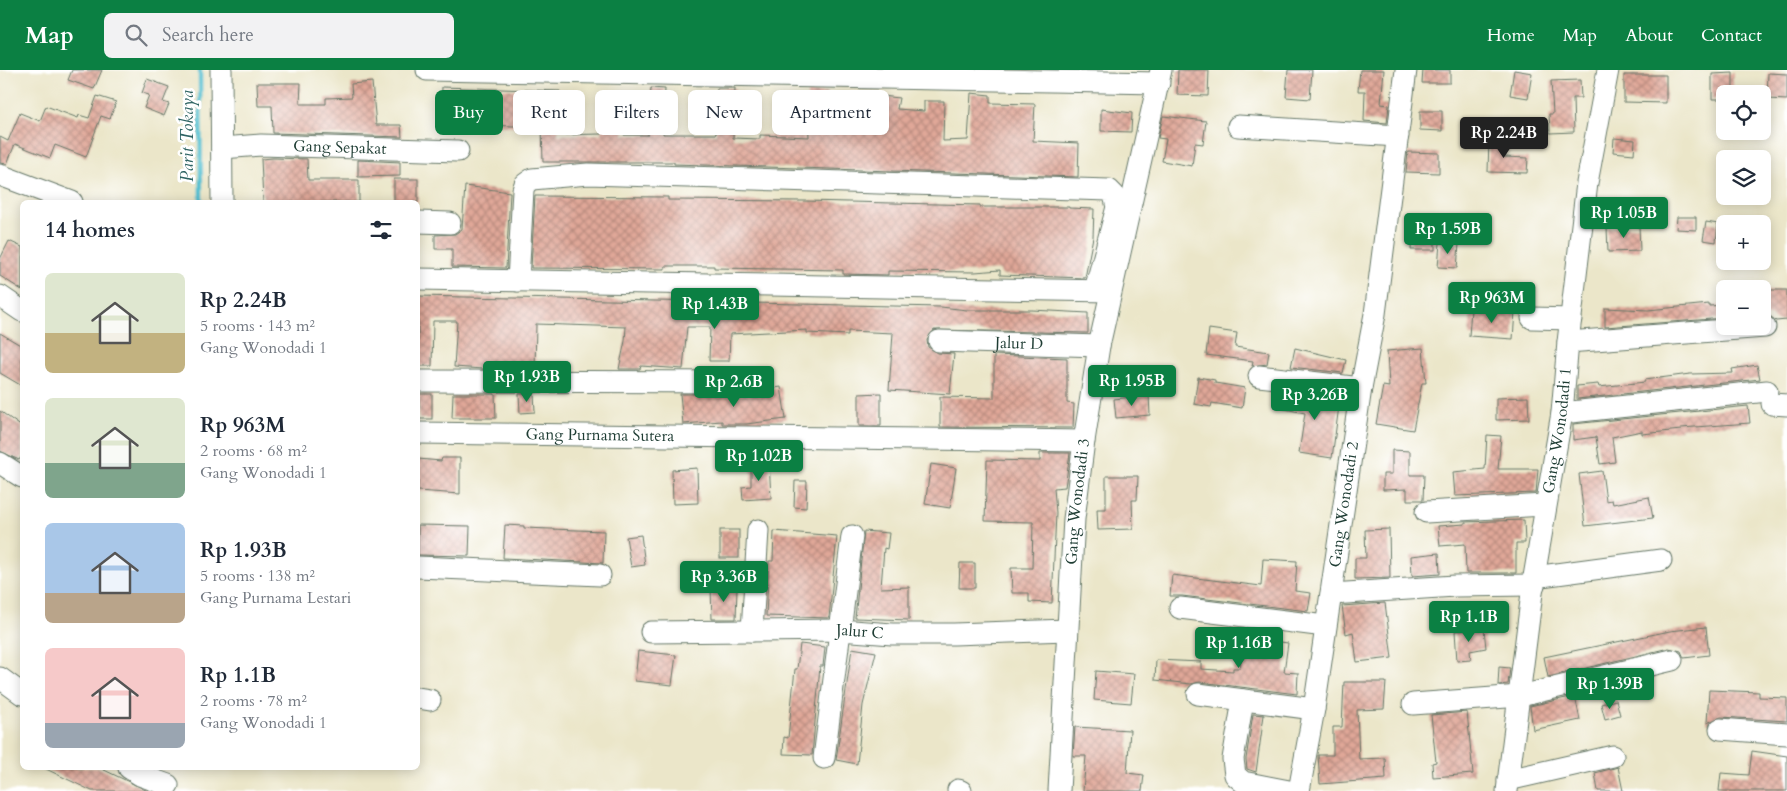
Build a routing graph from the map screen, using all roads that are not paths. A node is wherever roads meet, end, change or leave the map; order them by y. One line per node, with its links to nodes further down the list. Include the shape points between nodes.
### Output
1 (221, 70): 8 (street)
2 (427, 70): 5 (street)
3 (1406, 70): 7 (street, Gang Wonodadi 2)
4 (1608, 70): 21 (street, Gang Wonodadi 1, via 1587,183)
5 (1160, 76): 17 (street, Gang Wonodadi 3)
6 (1238, 126): 7 (street)
7 (1398, 136): 29 (street, Gang Wonodadi 2, via 1375,314)
8 (222, 148): 9 (street, Gang Sepakat, via 261,145); 12 (street)
9 (458, 151)
10 (0, 175): 11 (street)
11 (67, 200)
12 (222, 200)
13 (420, 222): 14 (street)
14 (450, 223)
15 (420, 279): 16 (street)
16 (518, 281): 17 (street); 17 (street, via 525,184 532,178 588,174 1109,190 1117,207)
17 (1103, 291): 25 (street, Gang Wonodadi 3)
18 (0, 296): 19 (street)
19 (20, 310)
20 (1532, 318): 21 (street)
21 (1571, 319): 24 (street, Gang Wonodadi 1)
22 (1716, 331): 24 (street)
23 (939, 341): 25 (street, Jalur D)
24 (1568, 342): 31 (street, Gang Wonodadi 1)
25 (1099, 346): 33 (street, Gang Wonodadi 3)
26 (1259, 376): 29 (street)
27 (420, 381): 28 (street)
28 (749, 382)
29 (1361, 388): 44 (street, Gang Wonodadi 2)
30 (1775, 400): 31 (street)
31 (1562, 413): 36 (street, Gang Wonodadi 1)
32 (420, 434): 33 (street, Gang Purnama Sutera)
33 (1084, 441): 48 (street, Gang Wonodadi 3, via 1074,519)
34 (0, 463): 35 (street)
35 (20, 476)
36 (1545, 505): 37 (street); 43 (street, Gang Wonodadi 1)
37 (1426, 512)
38 (758, 530): 49 (street)
39 (852, 536): 47 (street)
40 (1661, 560): 43 (street)
41 (420, 567): 42 (street)
42 (600, 575)
43 (1534, 581): 44 (street); 55 (street, Gang Wonodadi 1)
44 (1331, 594): 46 (street, Gang Wonodadi 2)
45 (1180, 608): 46 (street)
46 (1325, 626): 58 (street, Gang Wonodadi 2)
47 (840, 630): 48 (street, Jalur C, via 892,634); 49 (street, Jalur C); 62 (street)
48 (1067, 630): 66 (street, Gang Wonodadi 3)
49 (752, 631): 50 (street, Jalur C)
50 (651, 632)
51 (1672, 660): 55 (street)
52 (0, 678): 53 (street)
53 (20, 693)
54 (1198, 694): 56 (street)
55 (1520, 696): 57 (street); 65 (street, Gang Wonodadi 1)
56 (1243, 700): 58 (street); 67 (street, via 1233,759 1235,775 1243,782)
57 (1413, 704)
58 (1314, 709): 68 (street, Gang Wonodadi 2)
59 (1720, 729): 60 (street)
60 (1787, 734)
61 (1613, 756): 65 (street)
62 (824, 758)
63 (135, 771): 64 (street)
64 (168, 782)
65 (1508, 786)
66 (1059, 791)
67 (1289, 791)
68 (1299, 791)

